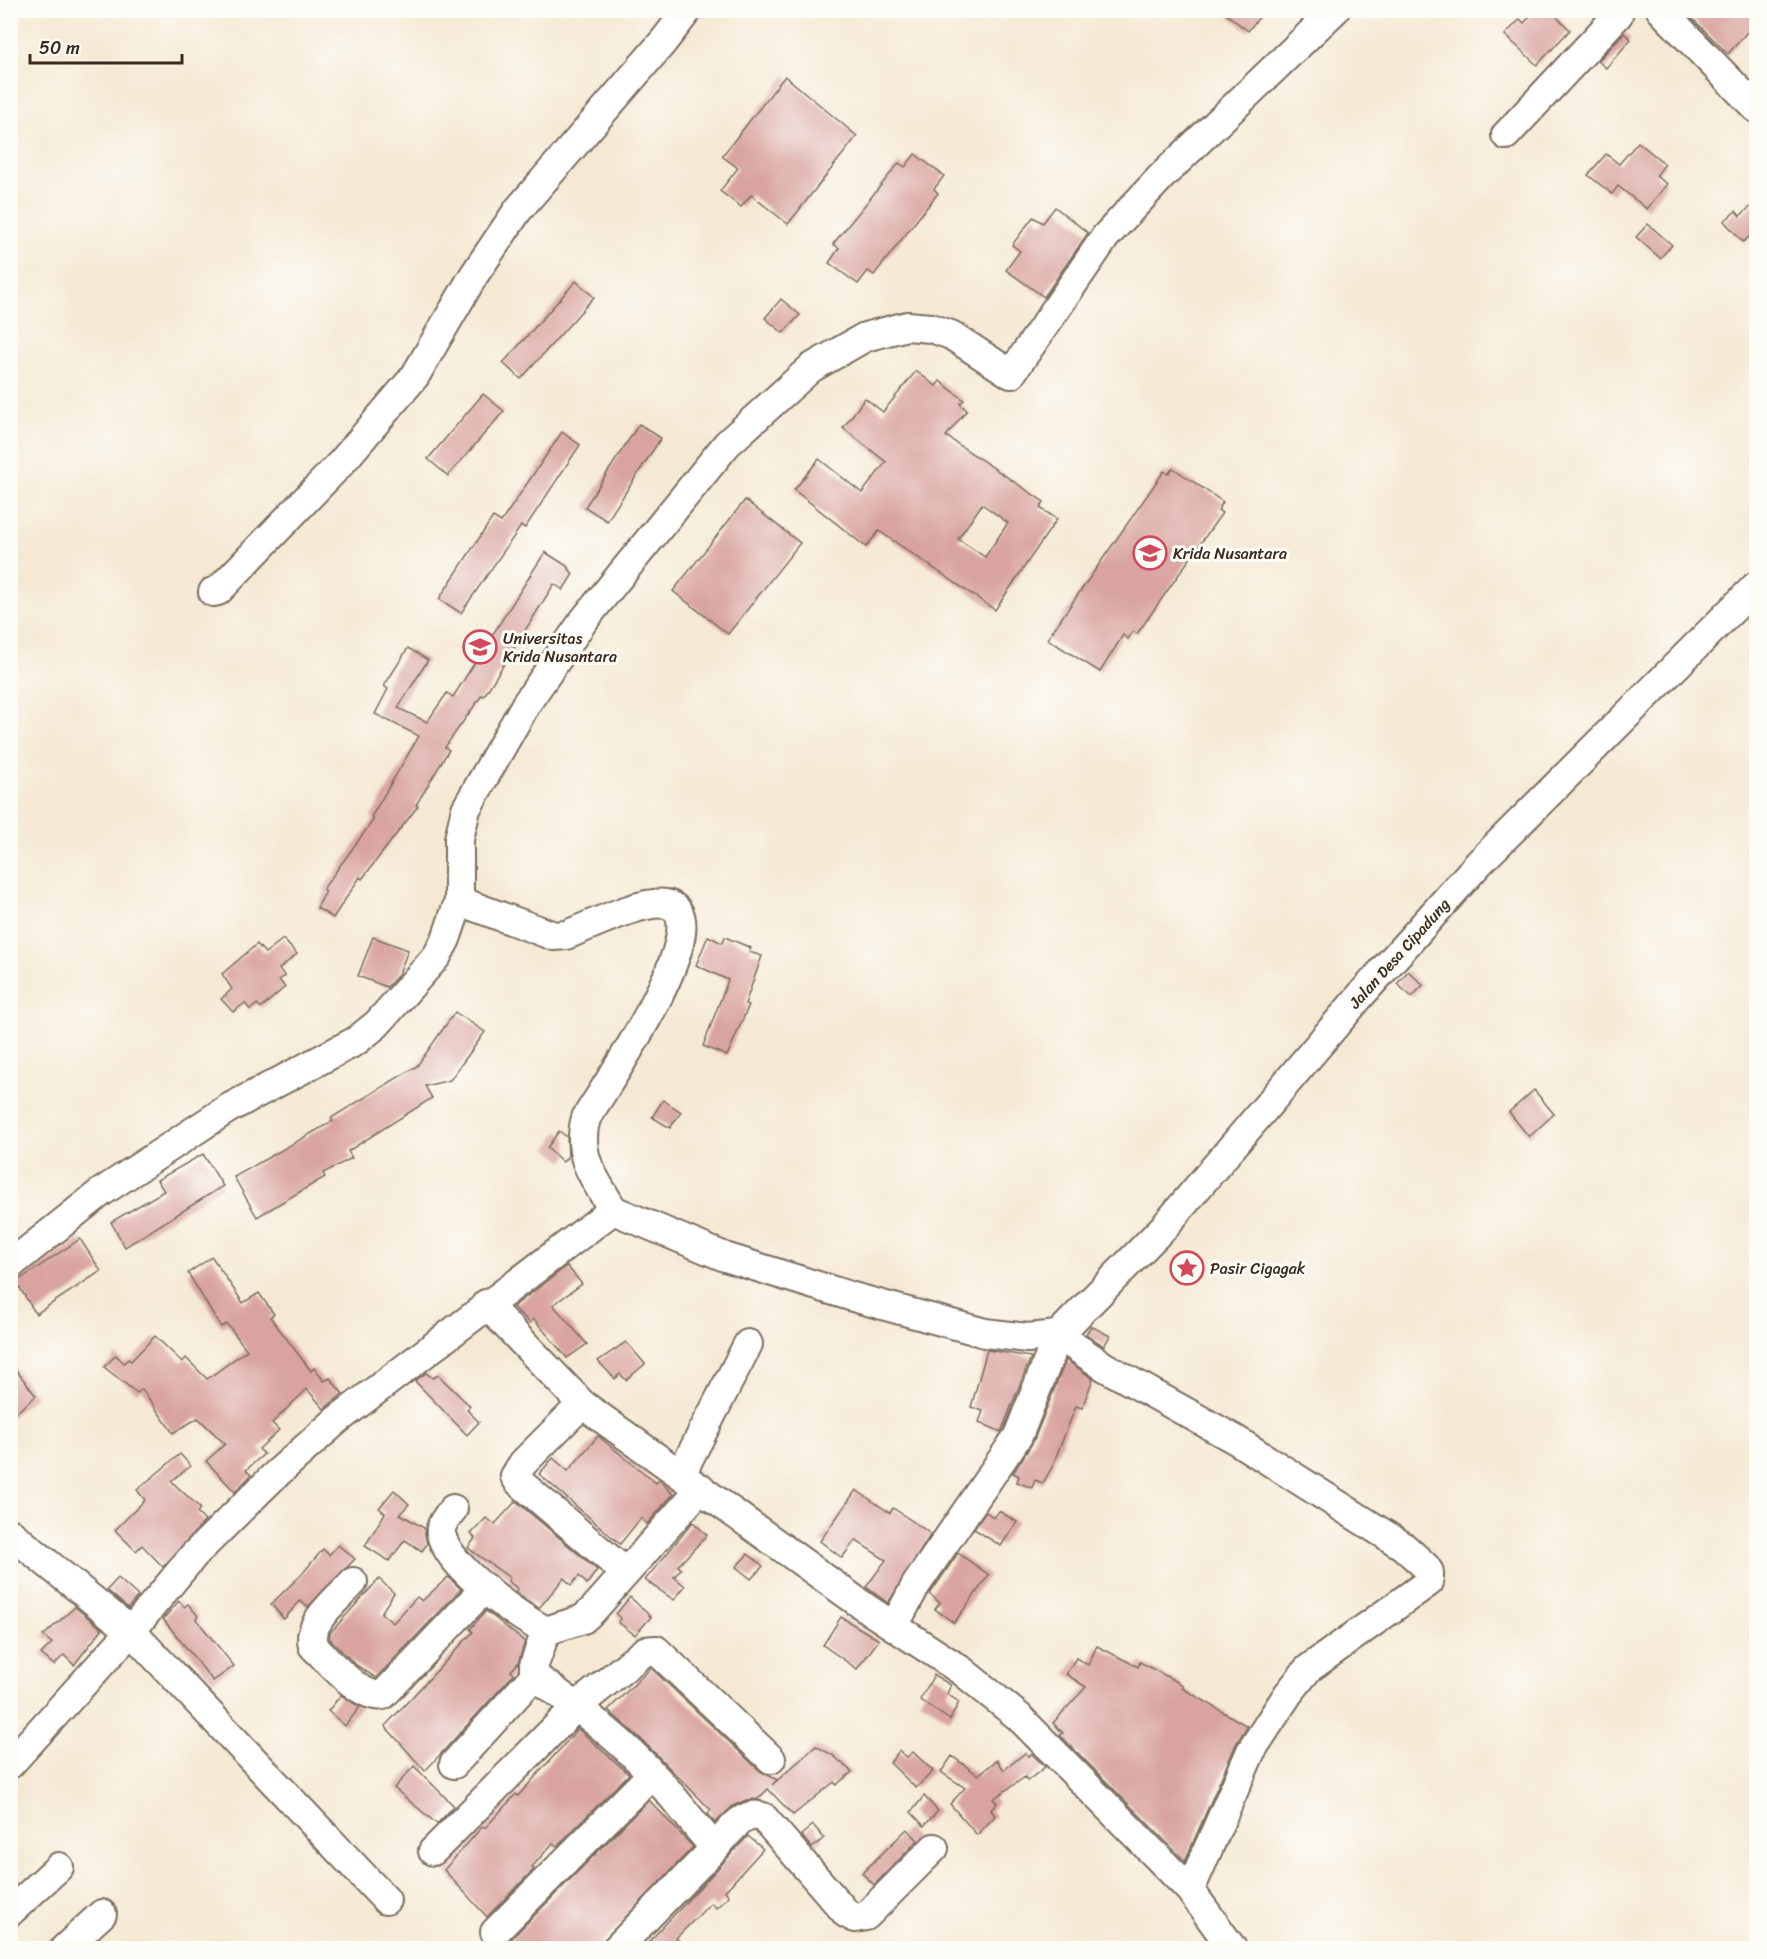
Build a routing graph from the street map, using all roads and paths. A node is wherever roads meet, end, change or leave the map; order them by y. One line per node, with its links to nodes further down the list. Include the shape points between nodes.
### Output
1 (688, 10): 8 (street, via 518,210 468,285 416,376 342,462)
2 (1335, 10): 9 (street, via 1161,177 1106,236 1011,374 951,334 907,326 865,337 811,368 727,444 584,620 521,714 466,809 459,839)
3 (1661, 10): 5 (street)
4 (1619, 12): 6 (street)
5 (1756, 108)
6 (1506, 135)
7 (1756, 586): 13 (street, Jalan Desa Cipadung, via 1479,863 1165,1226)
8 (213, 592)
9 (459, 901): 10 (street, via 554,936 648,905 666,904 681,917 682,941 671,972 582,1131 581,1146 588,1165); 11 (street, via 437,956 377,1024 229,1108 100,1193)
10 (613, 1210): 12 (street); 13 (street, via 725,1257 853,1297 985,1333 1028,1338)
11 (10, 1265)
12 (486, 1304): 15 (street); 23 (street, via 337,1420 273,1477 194,1555)
13 (1058, 1335): 22 (street, via 1018,1436 916,1585); 35 (street, via 1105,1367 1236,1440 1330,1499 1403,1546 1429,1572 1429,1582 1308,1669 1288,1694 1251,1751)
14 (748, 1344): 16 (street)
15 (582, 1404): 16 (street); 19 (street, via 515,1476)
16 (691, 1481): 19 (street); 22 (street)
17 (453, 1509): 21 (street, via 441,1526 441,1533 455,1559)
18 (10, 1533): 23 (street)
19 (625, 1572): 24 (street, via 583,1619)
20 (353, 1582): 21 (street, via 314,1625 310,1638 313,1646 364,1694 377,1696 383,1695)
21 (485, 1588): 24 (street)
22 (894, 1626): 35 (street, via 962,1671 1019,1718)
23 (131, 1631): 28 (street); 36 (street)
24 (546, 1631): 25 (street)
25 (534, 1676): 26 (street); 29 (street)
26 (578, 1706): 27 (street, via 632,1659 656,1650); 30 (street); 33 (street)
27 (771, 1759)
28 (10, 1764)
29 (454, 1764)
30 (652, 1774): 31 (street); 39 (street)
31 (715, 1848): 32 (street, via 746,1815 763,1817 847,1914 855,1918 866,1916); 41 (street)
32 (934, 1848)
33 (433, 1851)
34 (59, 1867): 37 (street)
35 (1190, 1890): 42 (street)
36 (386, 1900)
37 (10, 1912)
38 (102, 1914): 40 (street)
39 (495, 1932)
40 (65, 1948)
41 (617, 1948)
42 (1232, 1948)

